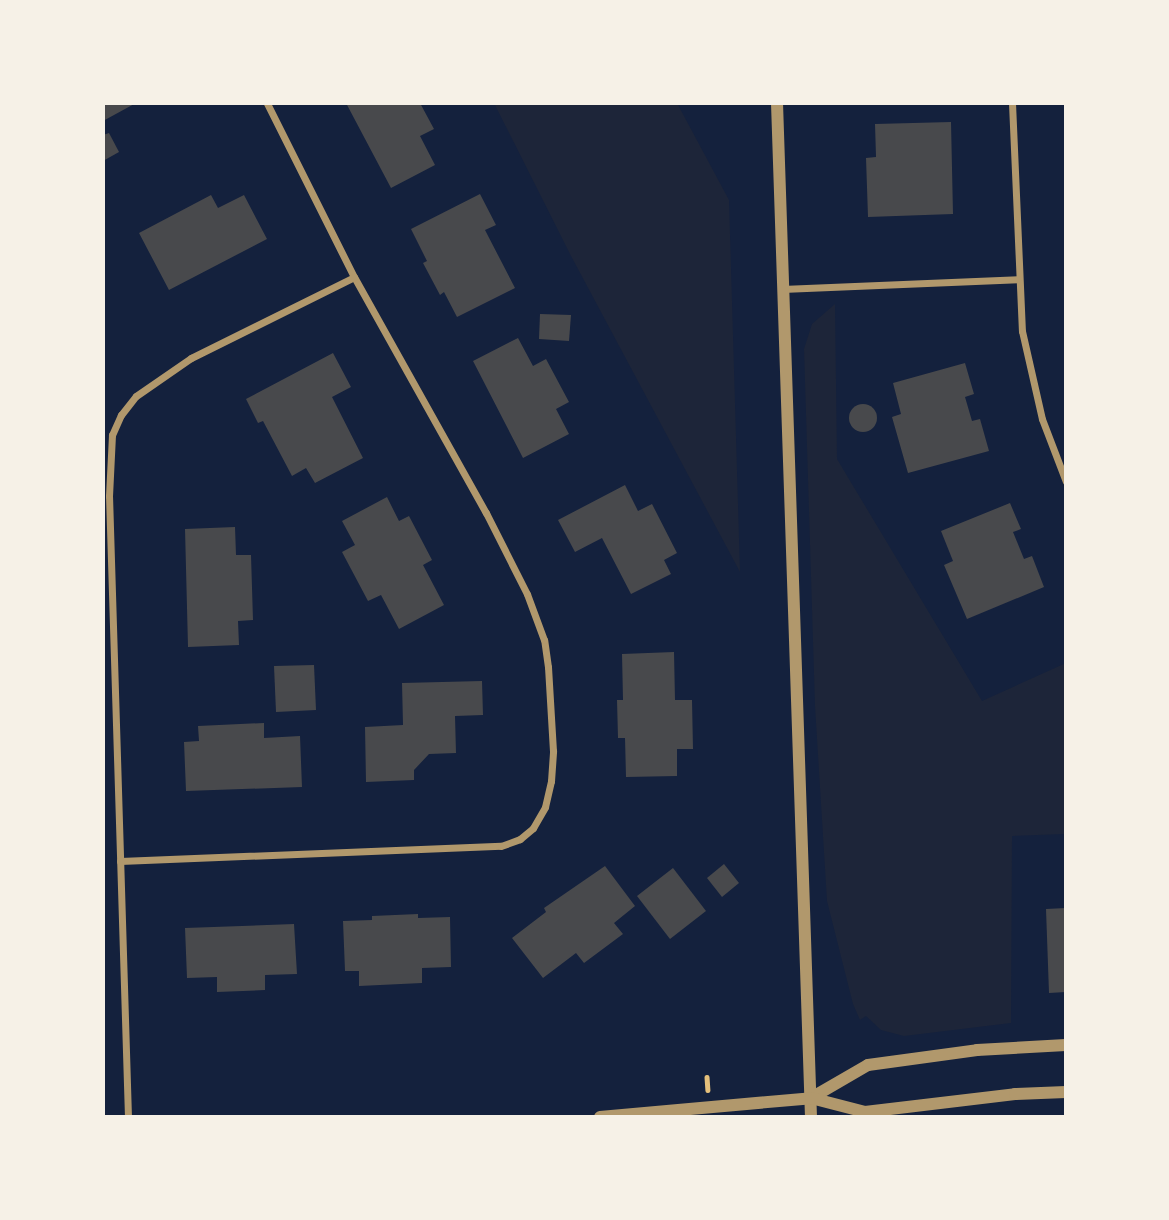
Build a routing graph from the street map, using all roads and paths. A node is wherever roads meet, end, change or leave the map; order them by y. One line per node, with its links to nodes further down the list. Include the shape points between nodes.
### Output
1 (267, 103): 4 (street)
2 (777, 103): 6 (street)
3 (1013, 103): 5 (street)
4 (354, 277): 8 (street, via 191,358 136,396 112,435 109,473); 8 (street, via 486,513 537,617 548,667 553,751 545,807 527,834 490,848)
5 (1018, 279): 6 (street); 7 (street, via 1033,388)
6 (782, 289): 11 (street)
7 (1066, 482)
8 (120, 861): 12 (street)
9 (1066, 1045): 11 (street, via 977,1050 867,1065)
10 (1066, 1091): 11 (street, via 864,1112)
11 (811, 1098): 13 (street); 14 (street)
12 (128, 1117)
13 (600, 1117)
14 (811, 1117)

